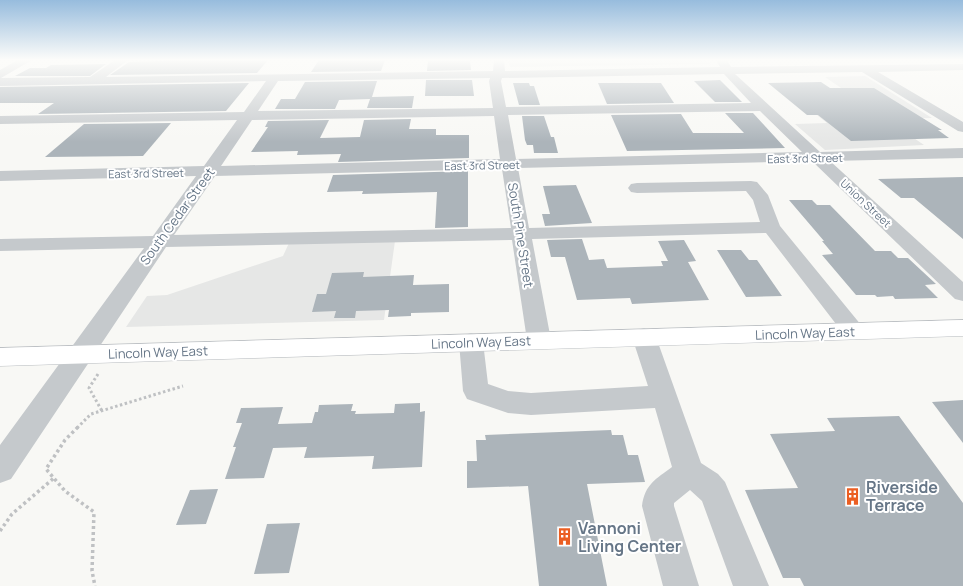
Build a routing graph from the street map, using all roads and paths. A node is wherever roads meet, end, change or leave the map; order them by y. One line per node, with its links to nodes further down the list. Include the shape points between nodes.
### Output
1 (268, 87): 7 (street, South Cedar Street)
2 (496, 87): 6 (street, South Pine Street)
3 (742, 87): 5 (street, Union Street)
4 (896, 87): 9 (street)
5 (763, 107): 6 (street); 11 (street, Union Street)
6 (501, 112): 7 (street); 12 (street, South Pine Street)
7 (248, 116): 8 (street); 13 (street, South Cedar Street)
8 (0, 120)
9 (963, 128)
10 (963, 154): 11 (street, East 3rd Street)
11 (818, 158): 12 (street, East 3rd Street); 20 (street, Union Street)
12 (509, 165): 13 (street, East 3rd Street); 17 (street, South Pine Street)
13 (209, 172): 14 (street, East 3rd Street); 18 (street, South Cedar Street)
14 (0, 176)
15 (637, 188): 16 (street, via 751,186 762,199)
16 (771, 226): 17 (street); 22 (street)
17 (520, 234): 18 (street); 24 (street, South Pine Street)
18 (159, 241): 19 (street); 27 (street, South Cedar Street)
19 (0, 245)
20 (963, 294)
21 (963, 328): 22 (main road, Lincoln Way East)
22 (854, 331): 23 (main road, Lincoln Way East)
23 (644, 337): 24 (main road, Lincoln Way East); 30 (street)
24 (539, 340): 25 (main road, Lincoln Way East)
25 (471, 342): 26 (main road, Lincoln Way East); 30 (street, via 476,390 508,402 531,404)
26 (111, 354): 27 (main road, Lincoln Way East); 31 (path, via 89,388)
27 (78, 355): 28 (main road, Lincoln Way East); 32 (street, South Cedar Street)
28 (0, 357)
29 (183, 386): 31 (path)
30 (665, 396): 33 (street)
31 (102, 411): 34 (path, via 92,414 65,440 46,469)
32 (0, 469)
33 (689, 472): 37 (street, via 660,496 658,506); 38 (street, via 714,492)
34 (54, 478): 35 (path, via 12,514); 36 (path, via 65,491 94,512 92,571)
35 (0, 531)
36 (95, 586)
37 (681, 586)
38 (751, 586)

